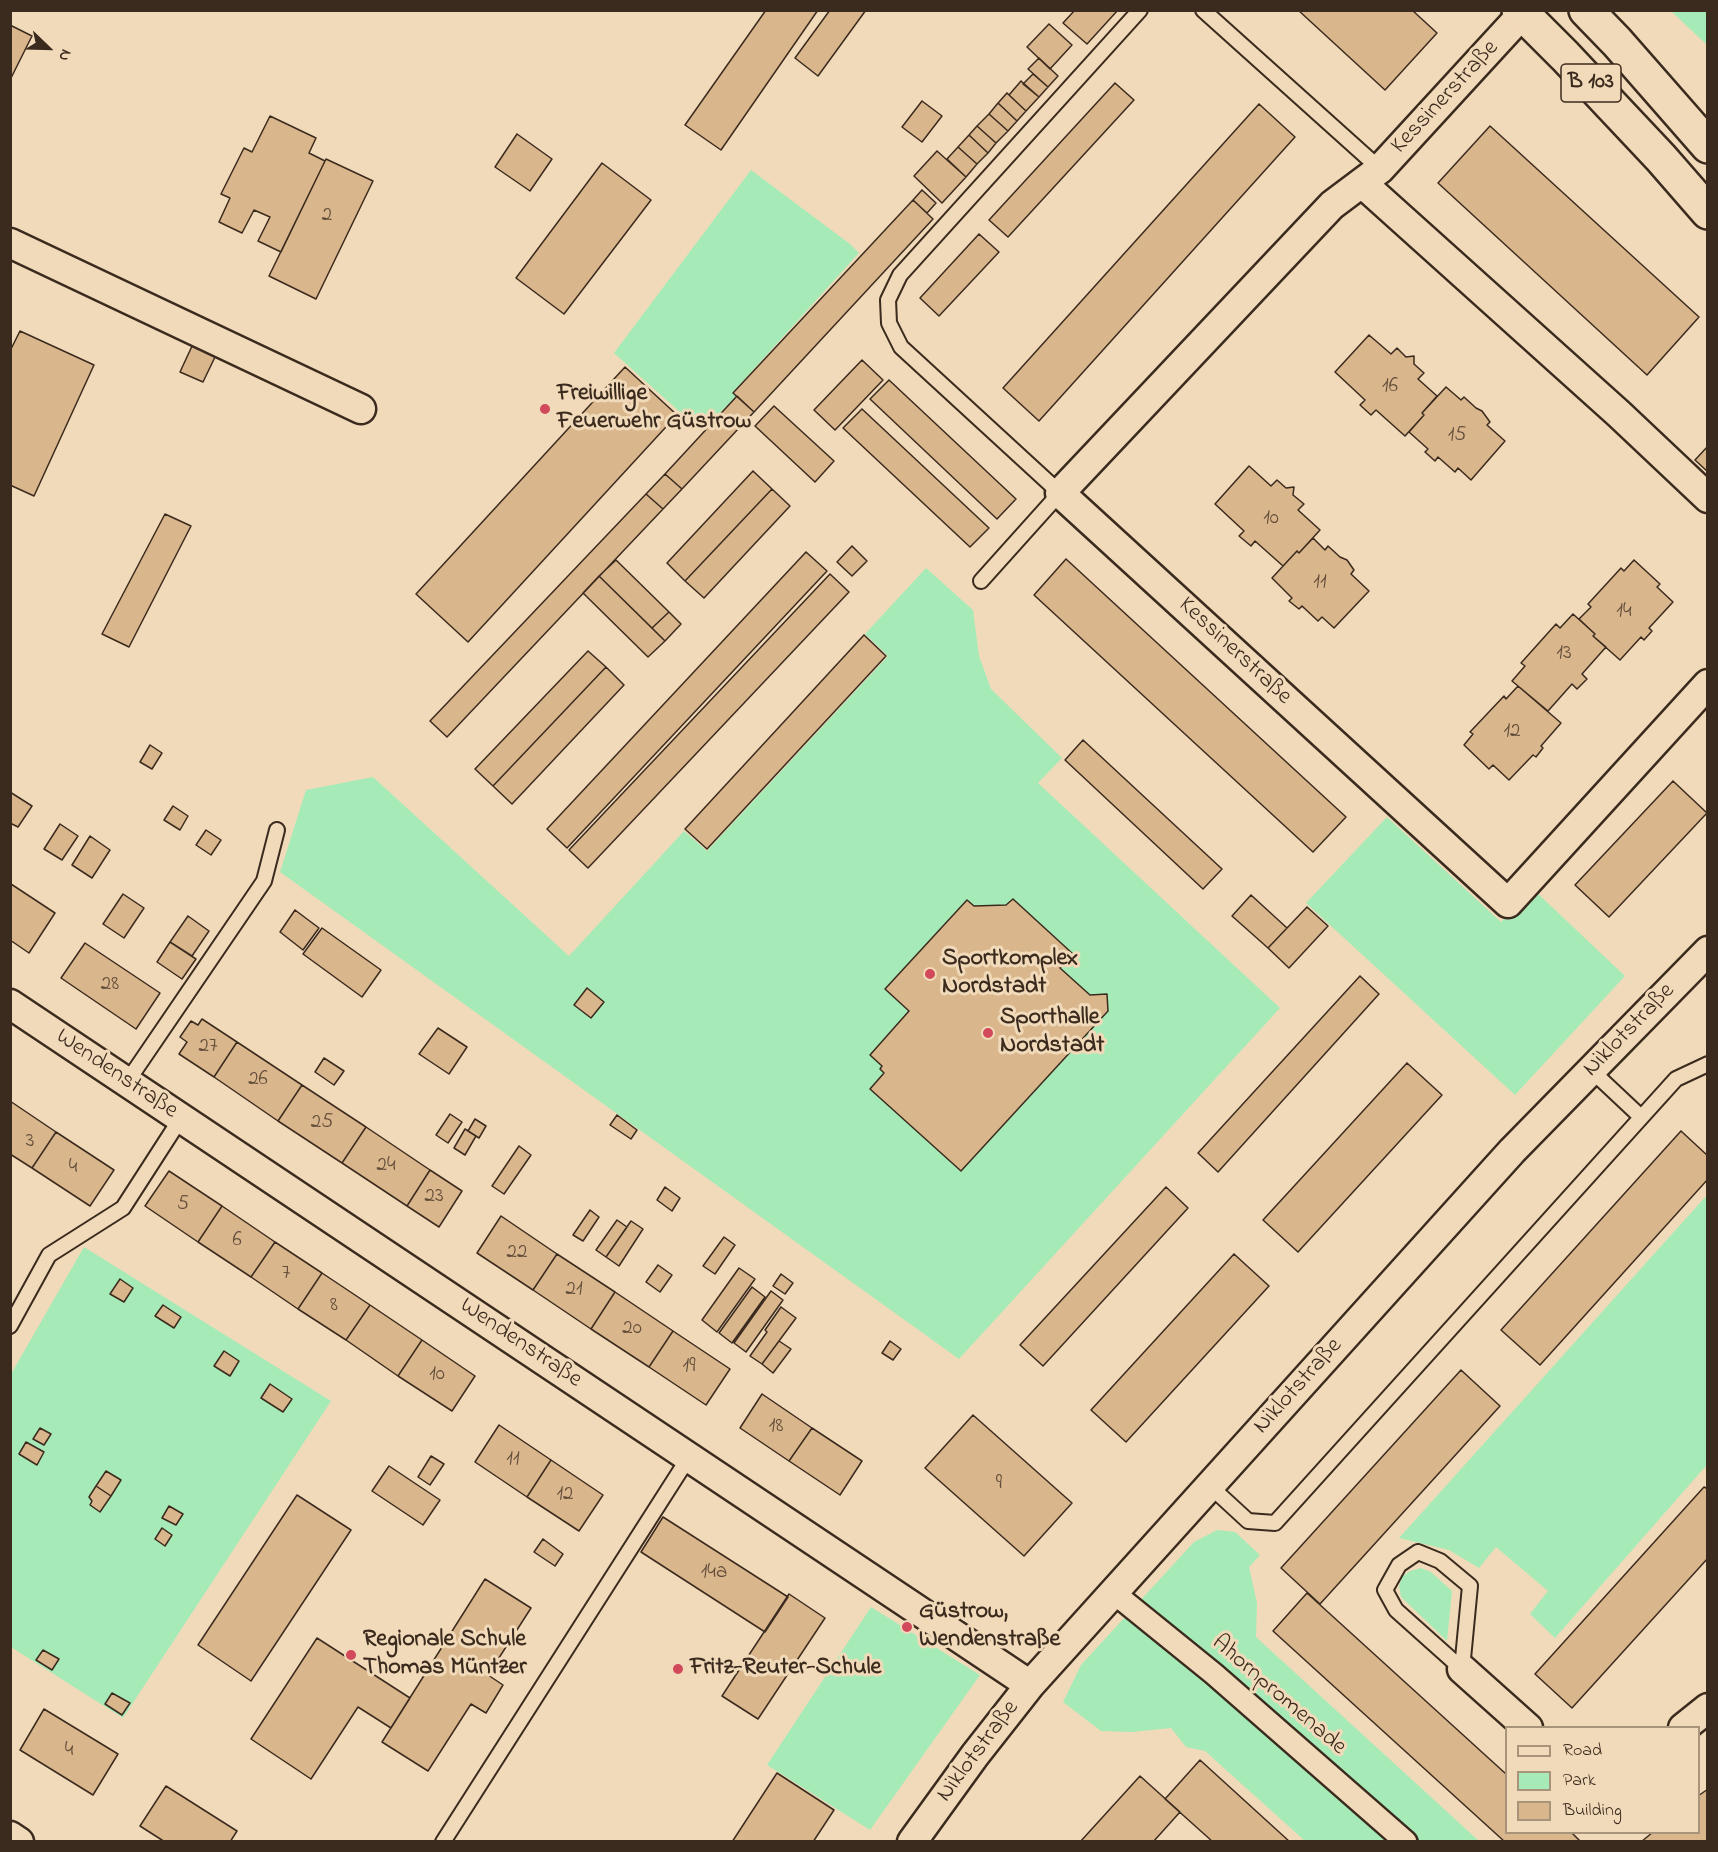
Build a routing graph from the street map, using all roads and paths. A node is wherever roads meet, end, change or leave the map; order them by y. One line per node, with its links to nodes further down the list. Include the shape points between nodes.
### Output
1 (1140, 10): 10 (lane, via 900,275 888,300 889,323 901,348)
2 (1203, 10): 6 (lane)
3 (1586, 10): 5 (main road, B 103)
4 (1523, 12): 6 (street, Kessinerstraße); 7 (main road, B 103)
5 (1707, 146)
6 (1371, 176): 10 (street, Kessinerstraße, via 1332,205); 11 (street)
7 (1707, 212)
8 (10, 243): 9 (street)
9 (361, 409)
10 (1060, 493): 12 (lane); 13 (street, Kessinerstraße, via 1508,903)
11 (1707, 498)
12 (981, 581)
13 (1707, 684)
14 (278, 830): 19 (lane, via 264,881)
15 (1707, 951): 18 (street, Niklotstraße)
16 (10, 1004): 19 (street, Wendenstraße)
17 (1707, 1064): 20 (lane, via 1676,1079)
18 (1591, 1070): 20 (lane); 24 (street, Niklotstraße, via 1512,1151)
19 (127, 1082): 21 (street, Wendenstraße)
20 (1641, 1117): 24 (lane, via 1275,1523 1248,1521)
21 (182, 1118): 22 (lane, via 123,1208 49,1255); 23 (street, Wendenstraße)
22 (10, 1326)
23 (689, 1457): 27 (street, Wendenstraße); 33 (lane)
24 (1210, 1486): 25 (street, Niklotstraße)
25 (1114, 1593): 27 (street, Niklotstraße); 35 (street, Ahornpromenade, via 1214,1674)
26 (1462, 1668): 26 (lane, via 1396,1610 1385,1590 1399,1565 1418,1552 1440,1561 1470,1586); 29 (street)
27 (1030, 1685): 34 (street, Niklotstraße)
28 (1707, 1707): 30 (street)
29 (1526, 1726)
30 (1685, 1726)
31 (10, 1836): 32 (street)
32 (19, 1842)
33 (443, 1842)
34 (912, 1842)
35 (1406, 1842)

